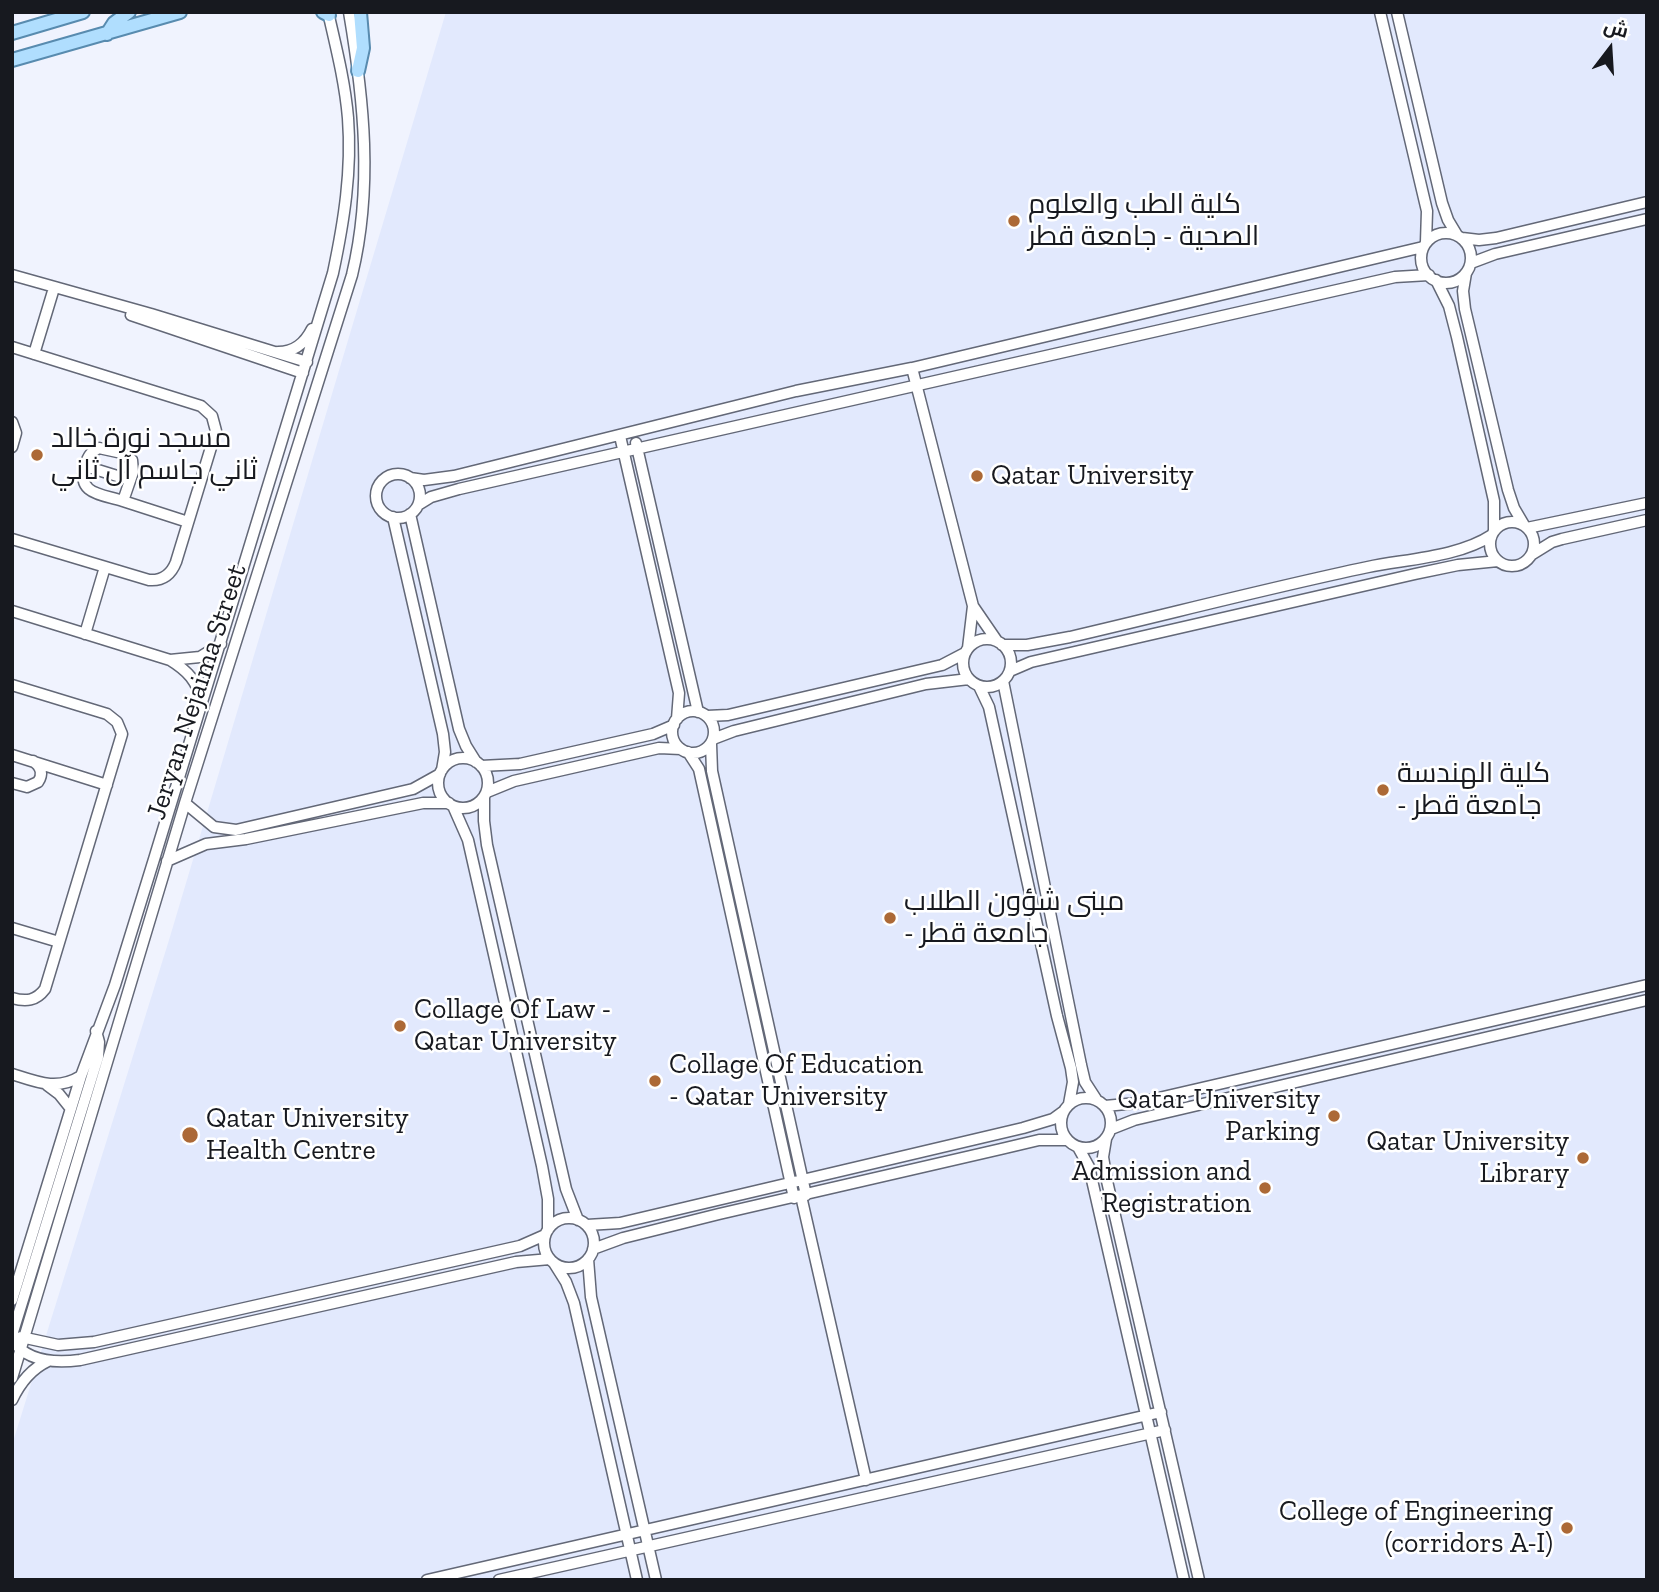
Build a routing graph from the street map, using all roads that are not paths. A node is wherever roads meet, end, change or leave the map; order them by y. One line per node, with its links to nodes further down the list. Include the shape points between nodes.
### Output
1 (83, 12): 9 (main road)
2 (129, 12): 10 (main road)
3 (180, 12): 10 (main road)
4 (349, 12): 12 (street, Jeryan Nejaima Street)
5 (359, 12): 12 (main road, via 363,48)
6 (1380, 12): 16 (street, via 1427,211)
7 (1397, 12): 15 (street, via 1442,203)
8 (327, 13): 18 (street, Jeryan Nejaima Street, via 342,76 349,138 347,199)
9 (12, 33)
10 (107, 34): 11 (main road)
11 (12, 60)
12 (358, 71): 88 (street, Jeryan Nejaima Street, via 365,177 356,260)
13 (1647, 202): 15 (street, via 1496,238)
14 (1647, 219): 17 (street, via 1495,254)
15 (1459, 237): 16 (street, via 1440,233); 17 (street, via 1469,247)
16 (1425, 245): 20 (street, via 1422,264); 23 (street)
17 (1469, 268): 20 (street, via 1452,282); 48 (street, via 1463,291 1465,309 1510,499)
18 (333, 273): 26 (street, via 306,339 292,350); 28 (street, Jeryan Nejaima Street)
19 (12, 275): 21 (street)
20 (1432, 278): 24 (street, via 1403,275); 49 (street, via 1446,297 1454,326 1494,501)
21 (54, 288): 22 (street); 27 (street)
22 (98, 301): 26 (street); 30 (street)
23 (1080, 328): 24 (street, via 1077,336); 29 (street)
24 (1082, 347): 31 (street)
25 (12, 348): 27 (street)
26 (275, 352): 28 (street)
27 (34, 354): 47 (street, via 209,412 215,436)
28 (307, 362): 30 (street, Jeryan Nejaima Street)
29 (912, 368): 31 (street); 33 (street, via 796,391)
30 (303, 373): 66 (street, Jeryan Nejaima Street)
31 (917, 384): 36 (street); 56 (street)
32 (12, 422): 35 (street)
33 (633, 433): 34 (street); 36 (street)
34 (620, 436): 37 (street); 39 (street, via 454,475 424,481)
35 (13, 444)
36 (637, 449): 37 (street); 51 (street)
37 (623, 452): 43 (street, via 452,491); 52 (street)
38 (85, 466): 40 (street); 40 (street, via 89,455 99,448 122,453 133,464); 41 (street, via 86,488)
39 (410, 478): 43 (street, via 419,490); 45 (street, via 394,475 378,488 378,504)
40 (130, 480): 41 (street)
41 (123, 501): 47 (street)
42 (1647, 503): 48 (street)
43 (418, 505): 44 (street)
44 (410, 514): 45 (street); 81 (street, via 459,729)
45 (393, 517): 83 (street, via 443,734)
46 (1647, 520): 53 (street, via 1552,542)
47 (188, 522): 55 (street, via 174,567 163,578 149,580)
48 (1526, 526): 49 (street, via 1505,523); 53 (street, via 1534,539)
49 (1493, 533): 54 (street, via 1490,549); 57 (street, via 1461,549)
50 (12, 539): 55 (street)
51 (660, 550): 52 (street); 62 (street)
52 (646, 554): 64 (street)
53 (1531, 556): 54 (street, via 1513,566)
54 (1498, 561): 60 (street, via 1458,565)
55 (105, 567): 61 (street)
56 (973, 606): 65 (street); 67 (street)
57 (1188, 609): 59 (street); 60 (street)
58 (12, 611): 61 (street)
59 (1147, 619): 63 (street); 65 (street, via 1027,645)
60 (1190, 624): 63 (street)
61 (85, 634): 68 (street)
62 (678, 634): 64 (street); 75 (street)
63 (1150, 634): 69 (street)
64 (667, 638): 76 (street, via 678,693)
65 (999, 643): 67 (street, via 978,641); 69 (street, via 1010,659)
66 (221, 644): 68 (street, via 200,657); 74 (street, Jeryan Nejaima Street)
67 (967, 651): 70 (street, via 963,667); 75 (street, via 942,665 728,715)
68 (170, 660): 74 (street, via 188,672)
69 (1010, 671): 71 (street)
70 (969, 679): 73 (street); 77 (street, via 926,684 734,731)
71 (1003, 681): 73 (street); 107 (street)
72 (12, 685): 86 (street, via 114,719 122,738)
73 (979, 686): 108 (street, via 989,707)
74 (203, 703): 102 (street, Jeryan Nejaima Street, via 115,985)
75 (703, 714): 76 (street, via 689,712); 77 (street, via 713,724)
76 (675, 722): 78 (street, via 673,738); 81 (street, via 653,734 520,764)
77 (712, 742): 78 (street, via 703,751); 97 (street, via 712,771)
78 (685, 751): 87 (street, via 659,748 524,779); 98 (street, via 699,769)
79 (12, 755): 80 (street)
80 (33, 761): 82 (street); 84 (street, via 40,769)
81 (478, 764): 83 (street, via 460,759); 87 (street, via 487,776)
82 (62, 771): 84 (street); 86 (street)
83 (441, 772): 89 (street, via 413,789); 90 (street, via 439,790)
84 (40, 779): 85 (street, via 27,787)
85 (12, 783)
86 (107, 785): 96 (street)
87 (485, 795): 90 (street, via 467,808); 121 (street, via 487,845 569,1200)
88 (185, 803): 91 (street, via 214,827 229,830); 94 (street, Jeryan Nejaima Street)
89 (351, 803): 91 (street); 92 (street)
90 (451, 804): 92 (street, via 423,803); 122 (street, via 468,840 539,1153 548,1199)
91 (323, 811): 93 (street)
92 (355, 816): 93 (street)
93 (326, 823): 94 (street, via 206,844)
94 (167, 861): 132 (street, Jeryan Nejaima Street)
95 (12, 928): 96 (street)
96 (60, 942): 100 (street, via 42,993 30,1000)
97 (756, 972): 98 (street); 103 (street)
98 (744, 975): 104 (street)
99 (1647, 985): 110 (street, via 1127,1105)
100 (12, 998)
101 (1647, 1000): 113 (street, via 1134,1120)
102 (96, 1030): 106 (street, Jeryan Nejaima Street); 133 (street, via 98,1057)
103 (776, 1060): 104 (street); 116 (street)
104 (764, 1062): 117 (street)
105 (12, 1074): 109 (street)
106 (81, 1076): 109 (street, via 62,1085); 112 (street, Jeryan Nejaima Street)
107 (1084, 1079): 108 (street); 110 (street)
108 (1073, 1082): 111 (street)
109 (47, 1085): 112 (street)
110 (1100, 1102): 111 (street, via 1081,1098); 113 (street, via 1111,1116)
111 (1066, 1108): 114 (street, via 1061,1126); 116 (street, via 1043,1123)
112 (71, 1109): 127 (street, Jeryan Nejaima Street)
113 (1109, 1134): 115 (street, via 1094,1147); 118 (street, via 1103,1157)
114 (1067, 1140): 115 (street); 120 (street, via 1039,1140)
115 (1078, 1147): 119 (street)
116 (802, 1179): 117 (street); 120 (street)
117 (790, 1181): 120 (street); 121 (street, via 620,1223)
118 (1107, 1183): 119 (street); 128 (street)
119 (1093, 1186): 130 (street)
120 (800, 1197): 123 (street, via 623,1238); 146 (street)
121 (582, 1222): 122 (street, via 561,1220); 123 (street, via 594,1239)
122 (547, 1233): 124 (street, via 526,1244); 125 (street, via 544,1245)
123 (591, 1254): 125 (street, via 569,1268); 149 (street, via 591,1297)
124 (461, 1259): 126 (street); 129 (street)
125 (552, 1261): 126 (street, via 527,1260); 150 (street, via 574,1303)
126 (466, 1275): 131 (street)
127 (12, 1300)
128 (1138, 1317): 130 (street); 137 (street)
129 (189, 1319): 131 (street); 132 (street, via 76,1345)
130 (1123, 1320): 138 (street)
131 (192, 1334): 135 (street, via 80,1360)
132 (26, 1337): 133 (street); 134 (street, Jeryan Nejaima Street)
133 (12, 1338): 134 (street)
134 (21, 1351): 135 (street); 136 (street, Jeryan Nejaima Street)
135 (48, 1361): 139 (street, via 29,1374)
136 (12, 1378)
137 (1155, 1388): 138 (street); 140 (street)
138 (1140, 1391): 141 (street)
139 (12, 1400)
140 (1161, 1412): 141 (street); 142 (street)
141 (1145, 1415): 143 (street); 144 (street)
142 (1165, 1430): 143 (street); 159 (street)
143 (1150, 1433): 145 (street); 158 (street)
144 (1012, 1445): 145 (street); 146 (street)
145 (1015, 1463): 147 (street)
146 (864, 1480): 147 (street); 148 (street); 149 (street)
147 (876, 1494): 148 (street)
148 (859, 1498): 151 (street)
149 (644, 1530): 150 (street); 151 (street)
150 (627, 1534): 152 (street); 153 (street)
151 (648, 1546): 152 (street); 157 (street)
152 (631, 1550): 155 (street); 156 (street)
153 (454, 1577): 154 (street)
154 (426, 1580)
155 (499, 1580)
156 (637, 1580)
157 (656, 1580)
158 (1184, 1580)
159 (1199, 1580)

